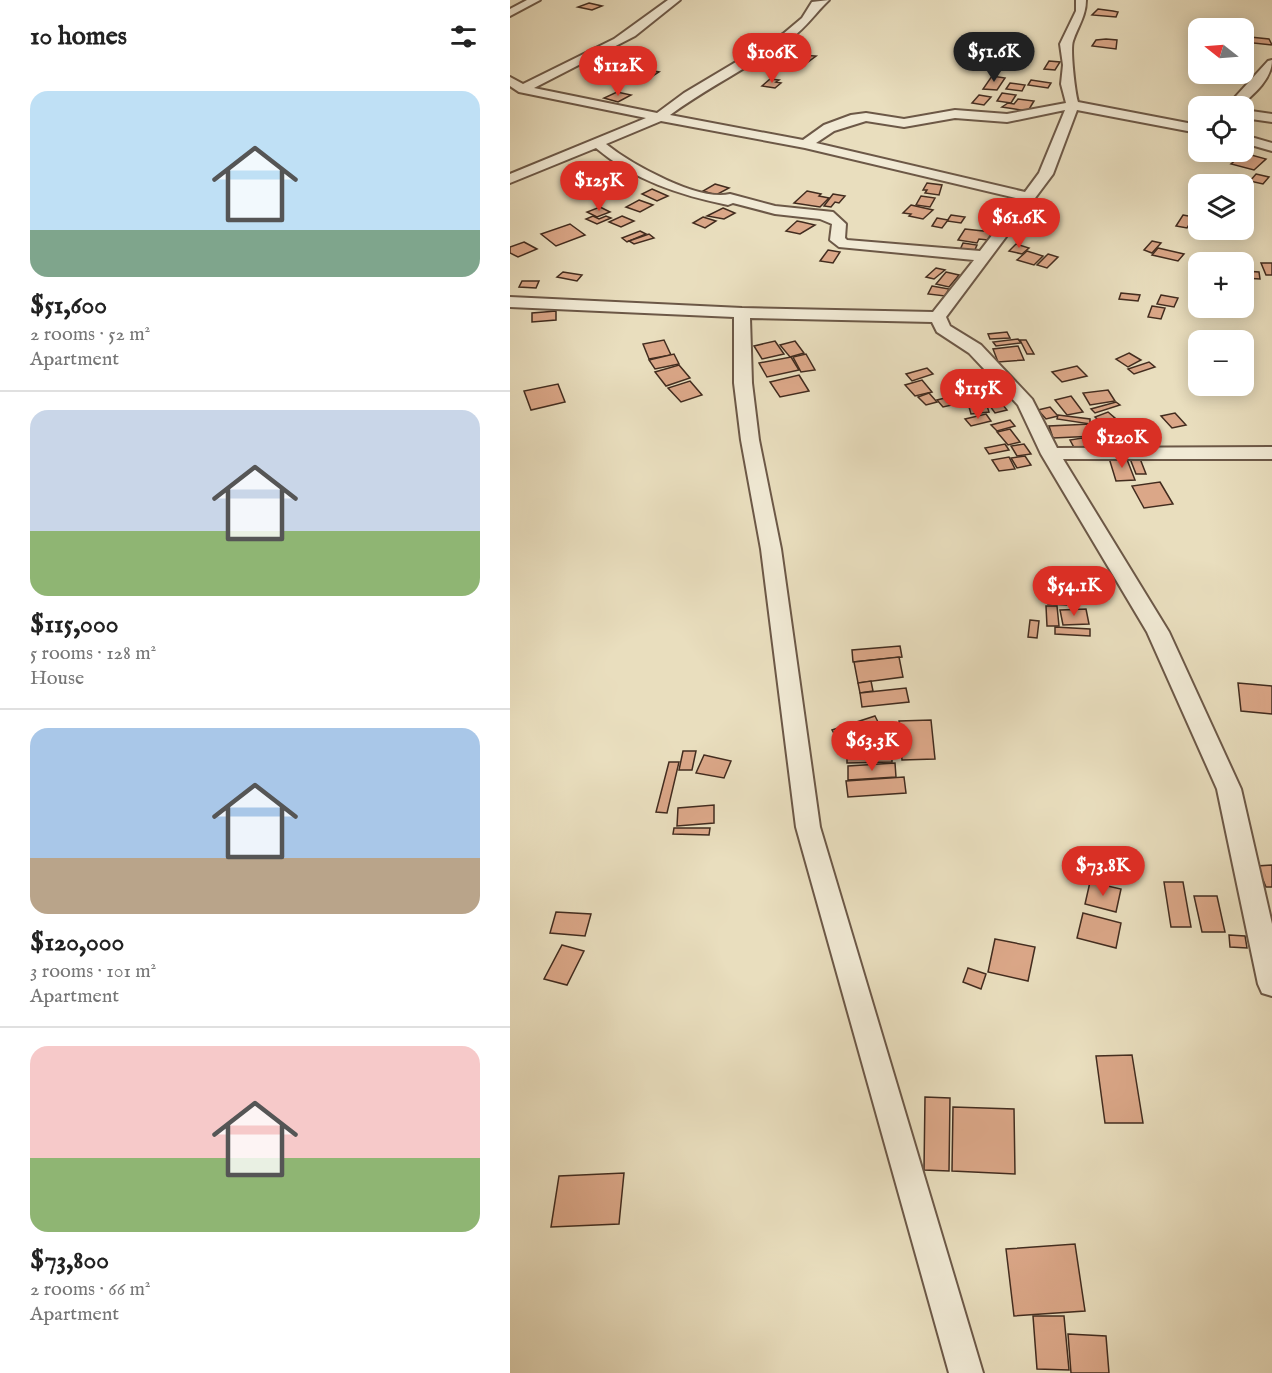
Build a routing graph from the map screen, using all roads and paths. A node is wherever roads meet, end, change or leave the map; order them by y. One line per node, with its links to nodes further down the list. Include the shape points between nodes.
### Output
1 (535, 0): 5 (street)
2 (675, 0): 8 (street, via 631,34)
3 (824, 0): 12 (street, via 787,36)
4 (1081, 0): 10 (street, via 1081,11 1066,44 1067,84)
5 (510, 13)
6 (1272, 63): 9 (street)
7 (510, 81): 8 (street)
8 (523, 89): 12 (street)
9 (1245, 96)
10 (1073, 105): 14 (street); 17 (street, via 1007,118 955,114 904,123 866,117 851,119); 20 (street, via 1046,174)
11 (1254, 115): 13 (street)
12 (658, 118): 16 (street); 17 (street)
13 (1272, 118)
14 (1188, 127)
15 (1254, 142): 18 (street)
16 (597, 143): 19 (street); 21 (street, via 620,164 678,189 775,210 828,215 839,224 837,240 844,244)
17 (805, 144): 20 (street)
18 (1272, 147)
19 (510, 179)
20 (1030, 197): 21 (street)
21 (984, 256): 24 (street)
22 (510, 302): 23 (street)
23 (742, 313): 24 (street); 28 (street, via 748,429 771,549 808,827)
24 (938, 317): 26 (street, via 944,329 975,349 1026,403)
25 (1272, 453): 26 (street)
26 (1050, 454): 27 (street, via 1158,632 1229,789)
27 (1272, 984)
28 (966, 1373)

